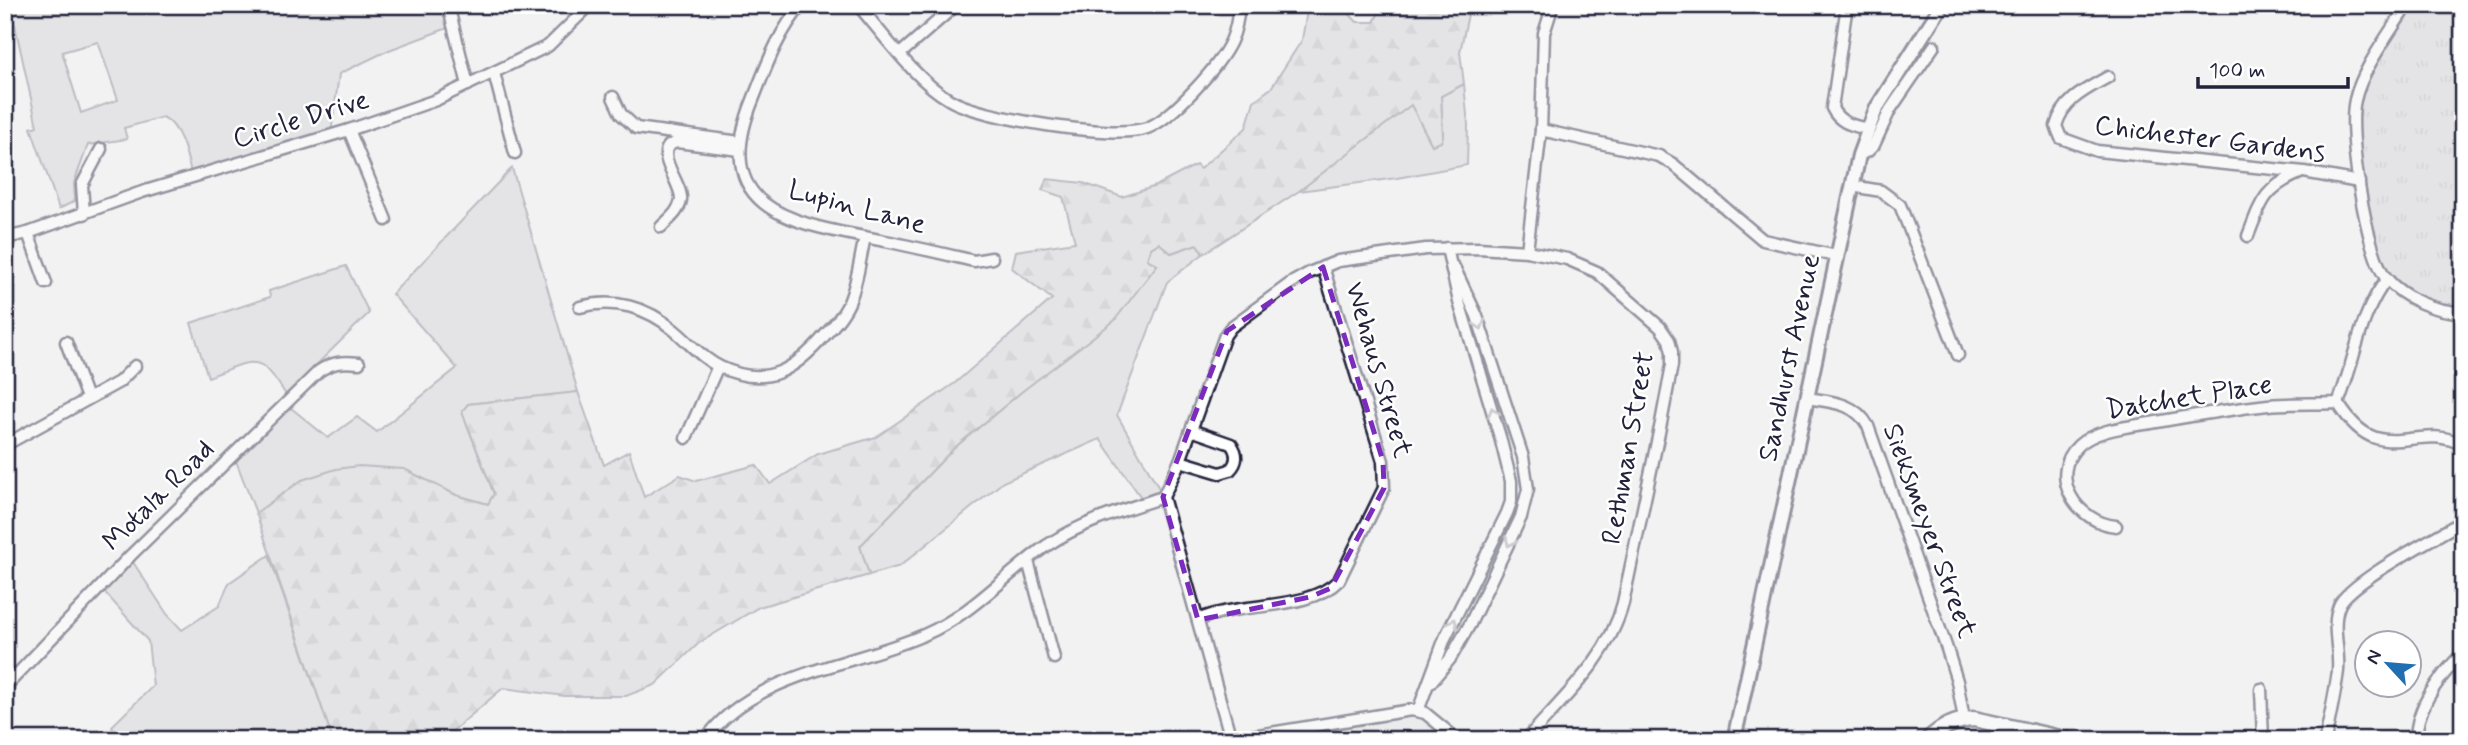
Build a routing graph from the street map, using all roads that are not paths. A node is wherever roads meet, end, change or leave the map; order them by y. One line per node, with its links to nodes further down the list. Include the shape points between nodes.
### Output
1 (448, 5): 15 (street)
2 (590, 5): 13 (street, Circle Drive, via 548,46)
3 (802, 5): 20 (street, Lupin Lane, via 777,43 751,105)
4 (858, 5): 12 (street)
5 (956, 5): 12 (street)
6 (1239, 5): 12 (street, via 1227,49 1181,104 1150,127 1126,132 975,111 934,89)
7 (1553, 5): 19 (street, via 1544,33)
8 (1847, 5): 17 (street, via 1832,108 1844,122)
9 (1942, 5): 17 (street, Sandhurst Avenue)
10 (2407, 5): 25 (street, via 2357,91 2352,117)
11 (1934, 46): 23 (street, via 1890,110 1874,145)
12 (900, 54)
13 (494, 73): 15 (street, Circle Drive); 22 (street)
14 (2108, 77): 24 (street, Chichester Gardens, via 2067,103 2056,126 2061,138 2096,151)
15 (468, 85): 18 (street, Circle Drive)
16 (613, 97): 20 (street, via 621,114 636,128)
17 (1867, 129): 23 (street, Sandhurst Avenue)
18 (349, 130): 27 (street, Circle Drive); 28 (street)
19 (1541, 130): 35 (street); 36 (street, via 1659,156 1763,240)
20 (740, 146): 29 (street, via 670,145 666,160 681,200 676,213); 32 (street, Lupin Lane, via 742,171 750,188 774,211 804,224)
21 (101, 149): 27 (street, via 82,185)
22 (515, 153)
23 (1859, 155): 26 (street, Sandhurst Avenue)
24 (2304, 172): 25 (street, Chichester Gardens); 31 (street, via 2269,190)
25 (2359, 182): 40 (street, via 2377,262)
26 (1852, 186): 36 (street, Sandhurst Avenue); 45 (street, via 1881,191 1900,205)
27 (84, 214): 30 (street, Circle Drive)
28 (386, 220)
29 (661, 227)
30 (28, 233): 33 (street, Circle Drive); 41 (street)
31 (2248, 236)
32 (865, 237): 37 (street, Lupin Lane, via 974,261); 48 (street, via 849,302 808,355 791,368 758,377)
33 (5, 238)
34 (1447, 248): 35 (street, Rethman Street); 38 (street); 39 (street, Rethman Street, via 1338,261)
35 (1527, 251): 72 (street, Rethman Street, via 1573,260 1597,272 1660,327 1669,340 1672,360 1614,630 1592,664)
36 (1836, 256): 50 (street, Sandhurst Avenue)
37 (992, 258)
38 (1451, 263): 64 (street, one-way to 38, via 1445,638 1507,513 1513,488); 64 (street, one-way to 64, via 1477,316 1523,457 1528,489 1521,517 1470,624 1450,659)
39 (1323, 267): 52 (street, Rethman Street, via 1291,283 1227,331); 61 (street, Wehaus Street, via 1383,461 1384,488 1331,588 1310,597)
40 (2387, 279): 43 (street, via 2437,310); 51 (street, via 2361,327)
41 (46, 283)
42 (580, 307): 48 (street, via 608,303 644,311)
43 (2463, 312)
44 (66, 342): 49 (street)
45 (1958, 355)
46 (359, 363): 65 (street, Motala Road, via 341,361 319,371 139,547)
47 (135, 366): 49 (street, via 119,382)
48 (718, 366): 53 (street)
49 (87, 398): 54 (street)
50 (1807, 398): 68 (street, Sieksmeyer Street, via 1850,406 1868,426 1947,649); 73 (street, Sandhurst Avenue)
51 (2338, 403): 55 (street, via 2346,416 2380,441 2440,438); 59 (street, Datchet Place, via 2231,410 2094,436 2072,455 2065,471 2066,485 2082,512 2096,522)
52 (1191, 430): 56 (street, Rethman Street); 56 (street, via 1231,444 1236,462 1220,473)
53 (686, 438)
54 (5, 445)
55 (2463, 445)
56 (1180, 461): 57 (street, Rethman Street)
57 (1163, 496): 60 (street, via 1094,520); 61 (street)
58 (2463, 521): 77 (street, via 2364,581 2339,606 2338,669)
59 (2116, 526)
60 (1028, 561): 63 (street); 70 (street, via 939,628 767,689 736,708)
61 (1198, 620): 69 (street)
62 (2463, 653): 78 (street, via 2437,682 2420,714)
63 (1055, 658)
64 (1427, 686): 67 (street)
65 (5, 687)
66 (2261, 689): 76 (street)
67 (1418, 710): 69 (street); 71 (street)
68 (1964, 719): 74 (main road); 75 (main road)
69 (1229, 739)
70 (705, 740)
71 (1458, 740)
72 (1526, 740)
73 (1734, 740)
74 (1928, 740)
75 (2069, 740)
76 (2263, 740)
77 (2325, 740)
78 (2416, 740)

